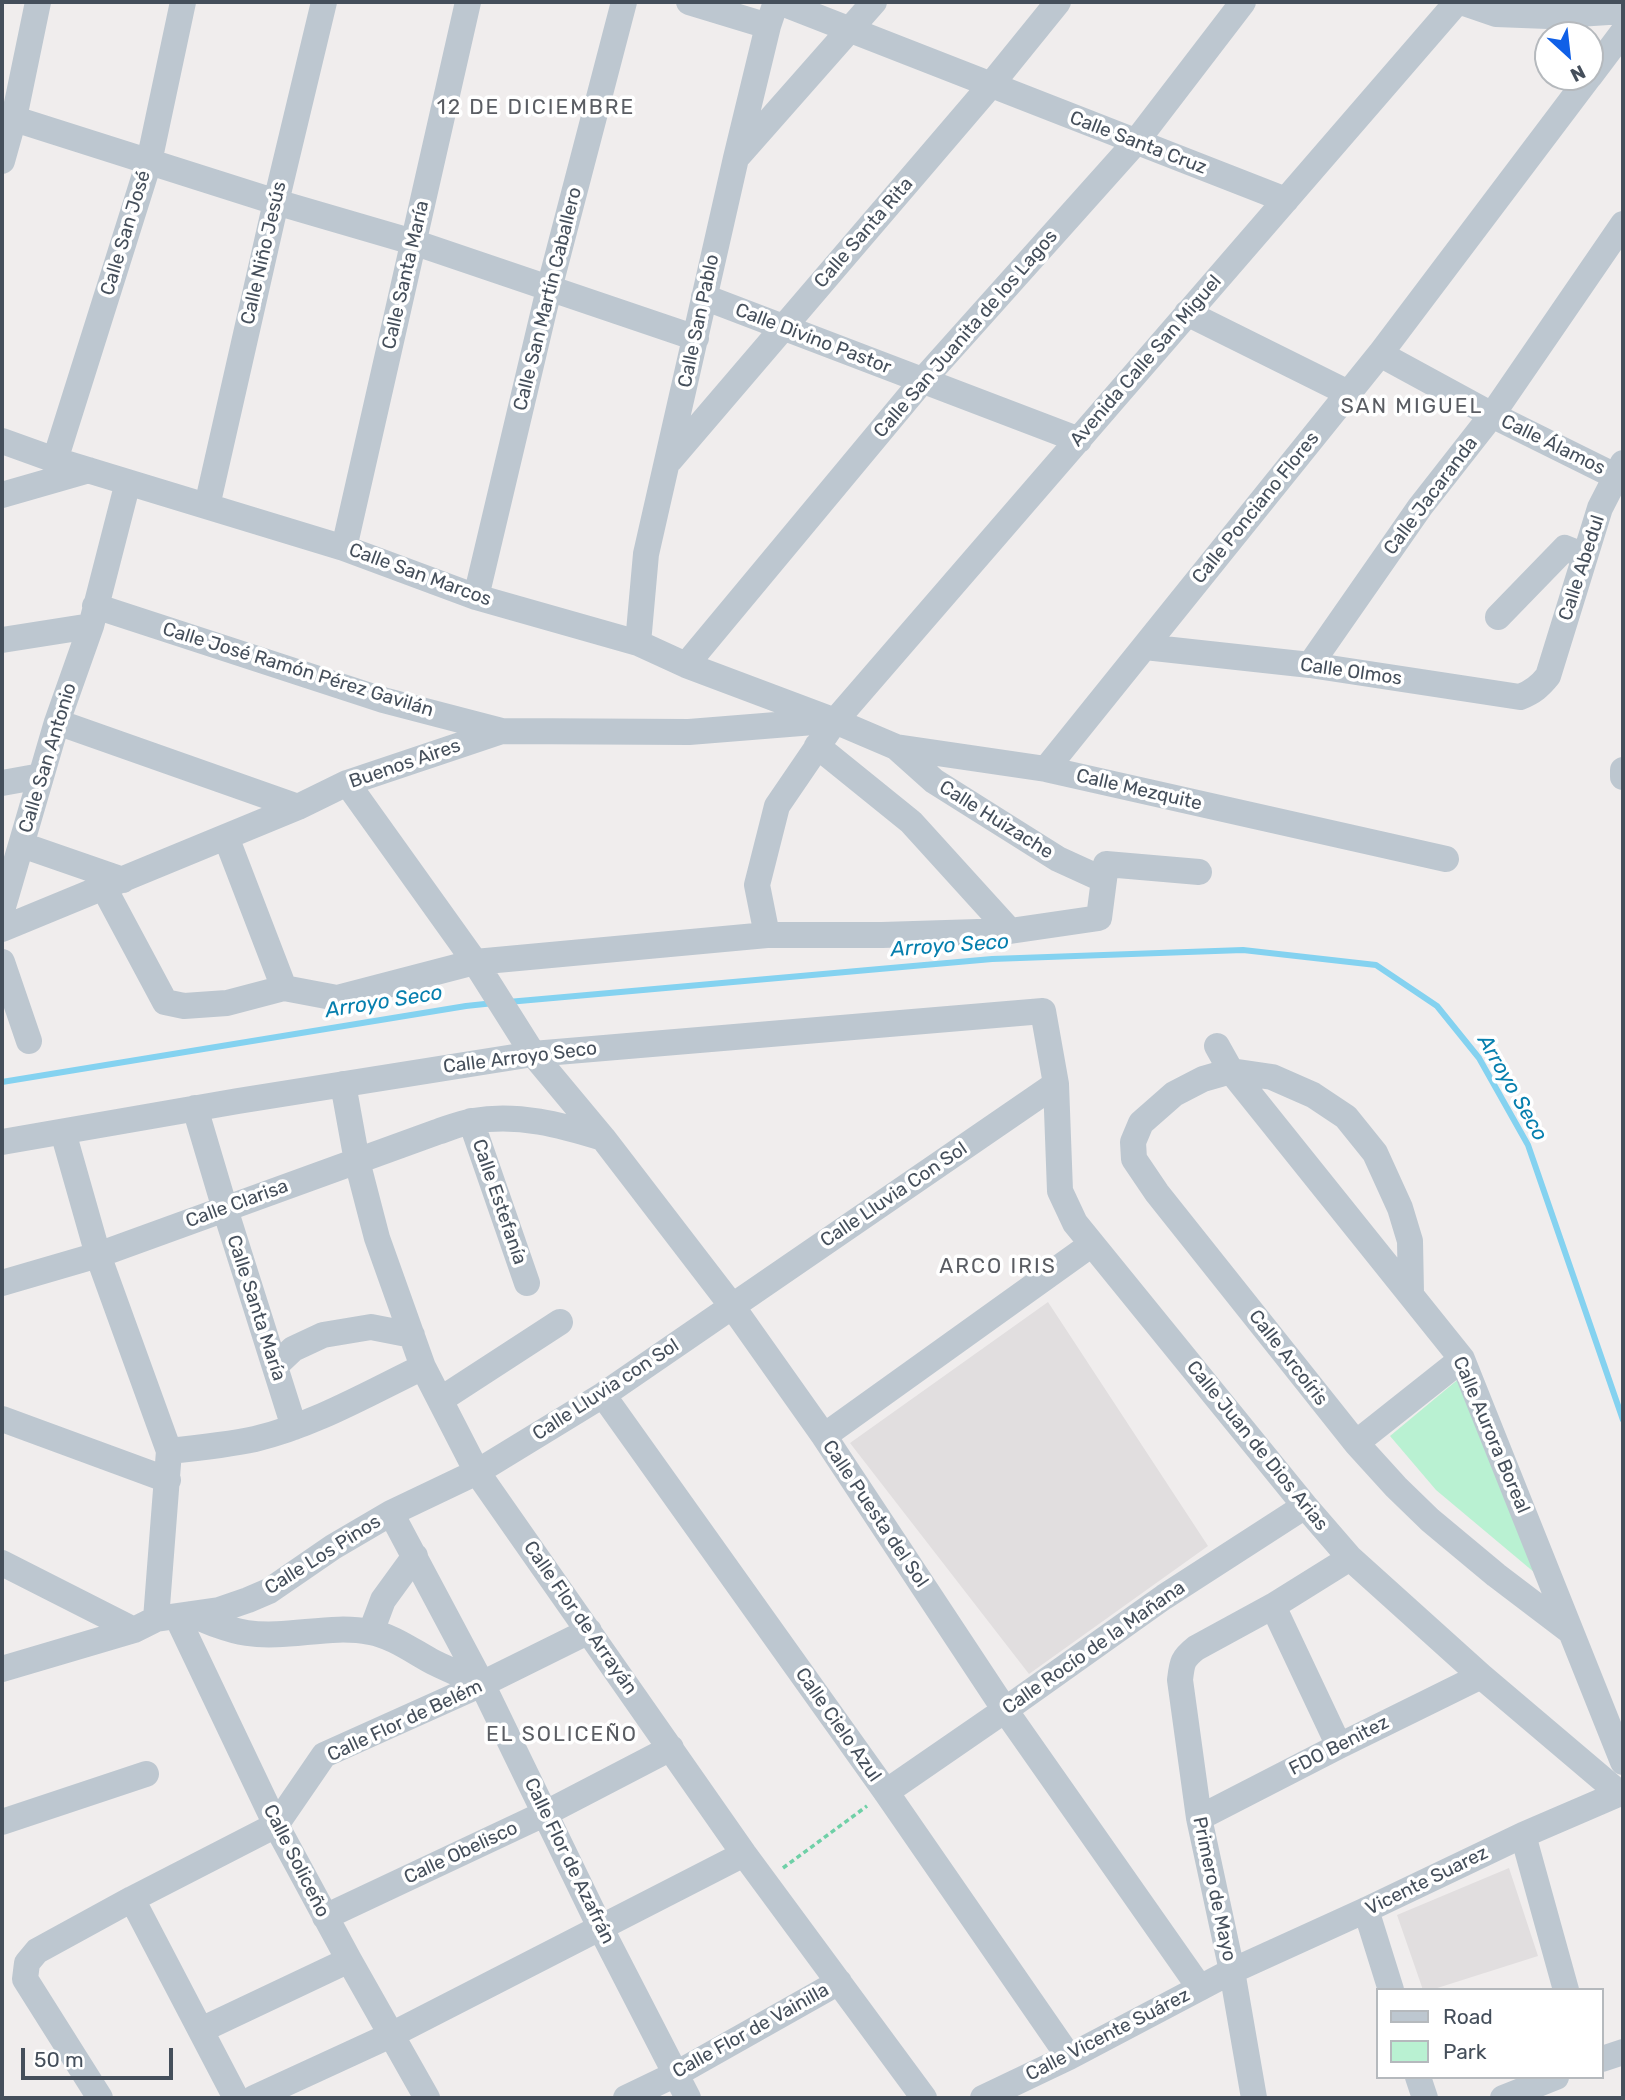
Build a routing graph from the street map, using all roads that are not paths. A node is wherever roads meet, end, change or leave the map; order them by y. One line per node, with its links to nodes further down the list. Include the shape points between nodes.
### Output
1 (38, 2): 18 (street)
2 (183, 2): 22 (street, Calle San José)
3 (324, 2): 24 (street, Calle Niño Jesús)
4 (468, 2): 26 (street, Calle Santa María)
5 (624, 2): 27 (street, Calle San Martín Caballero)
6 (689, 2): 11 (street, Calle Santa Cruz)
7 (874, 2): 13 (street)
8 (1058, 2): 16 (street, Calle Santa Rita)
9 (1243, 2): 19 (street, Calle San Juanita de los Lagos)
10 (1459, 2): 12 (street, via 1496,14); 23 (street, Avenida Calle San Miguel)
11 (774, 10): 13 (street, Calle Santa Cruz); 20 (street, Calle San Pablo)
12 (1623, 11)
13 (850, 30): 16 (street, Calle Santa Cruz); 20 (street)
14 (1623, 32): 15 (street, Calle Ponciano Flores)
15 (1604, 57)
16 (990, 86): 19 (street, Calle Santa Cruz); 30 (street, Calle Santa Rita)
17 (1579, 91): 32 (street, Calle Ponciano Flores)
18 (8, 116): 21 (street); 22 (street)
19 (1135, 142): 23 (street, Calle Santa Cruz); 33 (street, Calle San Juanita de los Lagos)
20 (736, 158): 28 (street, Calle San Pablo)
21 (2, 161)
22 (149, 162): 24 (street); 38 (street, Calle San José)
23 (1286, 201): 29 (street, Avenida Calle San Miguel)
24 (276, 202): 26 (street); 44 (street, Calle Niño Jesús)
25 (1623, 224): 35 (street, Calle Jacaranda)
26 (413, 242): 27 (street); 45 (street, Calle Santa María)
27 (549, 289): 31 (street); 47 (street, Calle San Martín Caballero)
28 (704, 297): 30 (street, Calle Divino Pastor); 31 (street, Calle San Pablo)
29 (1186, 313): 34 (street); 36 (street, Avenida Calle San Miguel)
30 (783, 328): 33 (street, Calle Divino Pastor); 39 (street, Calle Santa Rita)
31 (696, 338): 39 (street, Calle San Pablo)
32 (1380, 354): 34 (street, Calle Ponciano Flores); 35 (street, Calle Álamos)
33 (923, 380): 36 (street, Calle Divino Pastor); 53 (street, Calle San Juanita de los Lagos)
34 (1348, 393): 52 (street, Calle Ponciano Flores)
35 (1492, 415): 40 (street, Calle Álamos); 54 (street, Calle Jacaranda, via 1420,506)
36 (1079, 440): 56 (street, Avenida Calle San Miguel)
37 (2, 441): 38 (street, Calle San Marcos)
38 (55, 460): 41 (street, Calle San Marcos)
39 (668, 462): 51 (street, Calle San Pablo, via 646,554)
40 (1619, 469): 46 (street, Calle Abedul)
41 (89, 470): 42 (street, Calle San Marcos); 43 (street)
42 (128, 482): 44 (street, Calle San Marcos); 48 (street, Calle San Antonio)
43 (2, 495)
44 (207, 506): 45 (street, Calle San Marcos)
45 (344, 548): 47 (street, Calle San Marcos)
46 (1585, 556): 49 (street, via 1565,548); 55 (street, Calle Abedul)
47 (476, 597): 51 (street, Calle San Marcos)
48 (93, 616): 50 (street); 57 (street, Calle San Antonio); 58 (street, Calle José Ramón Pérez Gavilán)
49 (1498, 617)
50 (2, 640)
51 (638, 643): 53 (street, Calle San Marcos)
52 (1145, 647): 54 (street, Calle Olmos); 61 (street, Calle Ponciano Flores)
53 (686, 665): 56 (street, Calle San Marcos)
54 (1310, 665): 55 (street, Calle Olmos, via 1520,697 1538,688)
55 (1548, 676)
56 (835, 720): 58 (street, Buenos Aires, via 689,733); 59 (street, Avenida Calle San Miguel); 60 (street, Calle Mezquite)
57 (57, 722): 63 (street, Calle San Antonio); 67 (street)
58 (502, 731): 66 (street, Buenos Aires)
59 (817, 746): 76 (street, via 911,822); 77 (street, Avenida Calle San Miguel, via 777,806 757,885)
60 (896, 747): 61 (street, Calle Mezquite); 71 (street, Calle Huizache, via 934,780 1058,859)
61 (1045, 769): 70 (street, Calle Mezquite)
62 (1623, 770): 64 (street)
63 (41, 776): 65 (street); 69 (street, Calle San Antonio)
64 (1623, 777)
65 (2, 783)
66 (347, 783): 67 (street, Buenos Aires); 79 (street, Calle Puesta del Sol)
67 (298, 807): 68 (street, Buenos Aires)
68 (226, 837): 73 (street, Buenos Aires); 80 (street)
69 (22, 845): 73 (street); 74 (street, Calle San Antonio)
70 (1446, 859)
71 (1105, 872): 72 (street, Calle Huizache); 76 (street, via 1099,918)
72 (1199, 872)
73 (113, 884): 75 (street, Buenos Aires); 80 (street, via 165,1002 184,1006 227,1003)
74 (2, 910)
75 (2, 929)
76 (1010, 931): 77 (street)
77 (766, 935): 79 (street)
78 (2, 962): 82 (street)
79 (481, 972): 80 (street, via 337,998); 83 (street, Calle Puesta del Sol)
80 (284, 988)
81 (1043, 1012): 83 (street, Calle Arroyo Seco); 87 (street, Calle Juan de Dios Arias)
82 (29, 1041)
83 (527, 1046): 86 (street, Calle Arroyo Seco); 91 (street, Calle Puesta del Sol)
84 (1217, 1046): 85 (street, Calle Aurora Boreal)
85 (1231, 1071): 99 (street, Calle Aurora Boreal); 99 (street, via 1272,1077 1313,1095 1346,1117 1375,1153 1400,1208 1410,1241); 111 (street, Calle Arcoíris, via 1174,1094 1140,1123 1133,1142 1134,1159)
86 (343, 1084): 88 (street, Calle Arroyo Seco); 93 (street, Calle Flor de Arrayán)
87 (1056, 1084): 95 (street, Calle Juan de Dios Arias, via 1060,1191 1075,1223); 100 (street, Calle Lluvia Con Sol)
88 (195, 1108): 90 (street, Calle Arroyo Seco); 94 (street, Calle Santa María)
89 (471, 1121): 91 (street, Calle Clarisa, via 517,1118 559,1124); 93 (street, Calle Clarisa); 98 (street, Calle Estefanía)
90 (63, 1132): 92 (street, Calle Arroyo Seco); 96 (street)
91 (603, 1138): 100 (street, Calle Puesta del Sol)
92 (2, 1142)
93 (357, 1161): 94 (street, Calle Clarisa); 102 (street, Calle Flor de Arrayán, via 377,1238)
94 (225, 1209): 96 (street, Calle Clarisa); 104 (street, Calle Santa María)
95 (1092, 1244): 110 (street); 115 (street, Calle Juan de Dios Arias)
96 (98, 1255): 97 (street, Calle Clarisa); 112 (street)
97 (2, 1283)
98 (527, 1283)
99 (1411, 1293): 103 (street, Calle Aurora Boreal)
100 (732, 1306): 106 (street, Calle Lluvia con Sol); 110 (street, Calle Puesta del Sol)
101 (560, 1322): 107 (street)
102 (412, 1335): 104 (street, via 371,1327 324,1335 293,1349); 105 (street, Calle Flor de Arrayán)
103 (1462, 1359): 111 (street); 124 (street, Calle Aurora Boreal)
104 (275, 1366): 109 (street, Calle Santa María)
105 (423, 1367): 107 (street, Calle Flor de Arrayán); 109 (street)
106 (603, 1395): 113 (street, Calle Lluvia con Sol); 134 (street, Calle Cielo Azul)
107 (440, 1400): 113 (street, Calle Flor de Arrayán)
108 (2, 1419): 114 (street)
109 (294, 1427): 112 (street, via 256,1438)
110 (824, 1436): 128 (street, Calle Puesta del Sol)
111 (1356, 1443): 124 (street, Calle Arcoíris, via 1430,1520)
112 (169, 1451): 114 (street)
113 (477, 1472): 116 (street, Calle Los Pinos); 122 (street, Calle Flor de Arrayán)
114 (168, 1480): 121 (street)
115 (1305, 1506): 118 (street, Calle Juan de Dios Arias); 128 (street, Calle Rocío de la Mañana, via 1164,1597)
116 (391, 1513): 117 (street, Calle Flor de Azafrán); 121 (street, Calle Los Pinos, via 269,1591 219,1610)
117 (415, 1556): 123 (street, via 383,1600); 127 (street, Calle Flor de Azafrán)
118 (1350, 1558): 120 (street); 126 (street, Calle Juan de Dios Arias)
119 (2, 1563): 121 (street)
120 (1273, 1606): 129 (street); 136 (street, Primero de Mayo, via 1196,1648 1181,1663)
121 (165, 1620): 123 (street, via 247,1633); 125 (street, Calle Los Pinos); 138 (street, Calle Soliceño)
122 (589, 1631): 127 (street, Calle Flor de Belém); 130 (street, Calle Flor de Arrayán)
123 (371, 1632): 127 (street)
124 (1572, 1632): 131 (street, Calle Aurora Boreal)
125 (2, 1670)
126 (1481, 1676): 129 (street, FDO Benitez); 133 (street, Calle Juan de Dios Arias)
127 (482, 1684): 135 (street, Calle Flor de Azafrán); 138 (street, Calle Flor de Belém, via 324,1755)
128 (1005, 1710): 134 (street, Calle Rocío de la Mañana); 148 (street, Calle Puesta del Sol)
129 (1339, 1746): 136 (street, FDO Benitez)
130 (671, 1748): 135 (street, Calle Obelisco); 140 (street, Calle Flor de Arrayán)
131 (1623, 1762)
132 (146, 1774): 137 (street)
133 (1621, 1792): 139 (street, Vicente Suarez)
134 (886, 1793): 154 (street, Calle Cielo Azul)
135 (546, 1813): 143 (street, Calle Obelisco); 144 (street, Calle Flor de Azafrán)
136 (1199, 1818): 146 (street, Primero de Mayo)
137 (2, 1822)
138 (276, 1825): 141 (street, Calle Flor de Belém); 143 (street, Calle Soliceño)
139 (1523, 1835): 142 (street, Vicente Suarez); 150 (street)
140 (744, 1854): 144 (street); 147 (street, Calle Flor de Arrayán)
141 (132, 1899): 151 (street); 159 (street, Calle Flor de Belém, via 37,1951 27,1963 25,1979)
142 (1366, 1910): 146 (street, Vicente Suarez); 149 (street)
143 (325, 1917): 145 (street, Calle Soliceño)
144 (600, 1927): 152 (street); 156 (street, Calle Flor de Azafrán)
145 (349, 1960): 151 (street); 152 (street, Calle Soliceño)
146 (1232, 1971): 148 (street, Calle Vicente Suárez); 167 (street, Primero de Mayo)
147 (839, 1982): 156 (street, Calle Flor de Vainilla); 165 (street, Calle Flor de Arrayán)
148 (1200, 1988): 154 (street, Calle Vicente Suárez)
149 (1390, 1988)
150 (1565, 1988)
151 (201, 2030): 160 (street)
152 (391, 2035): 161 (street); 162 (street, Calle Soliceño)
153 (1623, 2052): 155 (street)
154 (1069, 2057): 166 (street, Calle Vicente Suárez)
155 (1604, 2058)
156 (676, 2074): 163 (street, Calle Flor de Vainilla); 164 (street, Calle Flor de Azafrán)
157 (1419, 2079): 168 (street)
158 (1551, 2079): 169 (street)
159 (100, 2098)
160 (236, 2098)
161 (254, 2098)
162 (428, 2098)
163 (626, 2098)
164 (688, 2098)
165 (924, 2098)
166 (983, 2098)
167 (1254, 2098)
168 (1425, 2098)
169 (1503, 2098)

